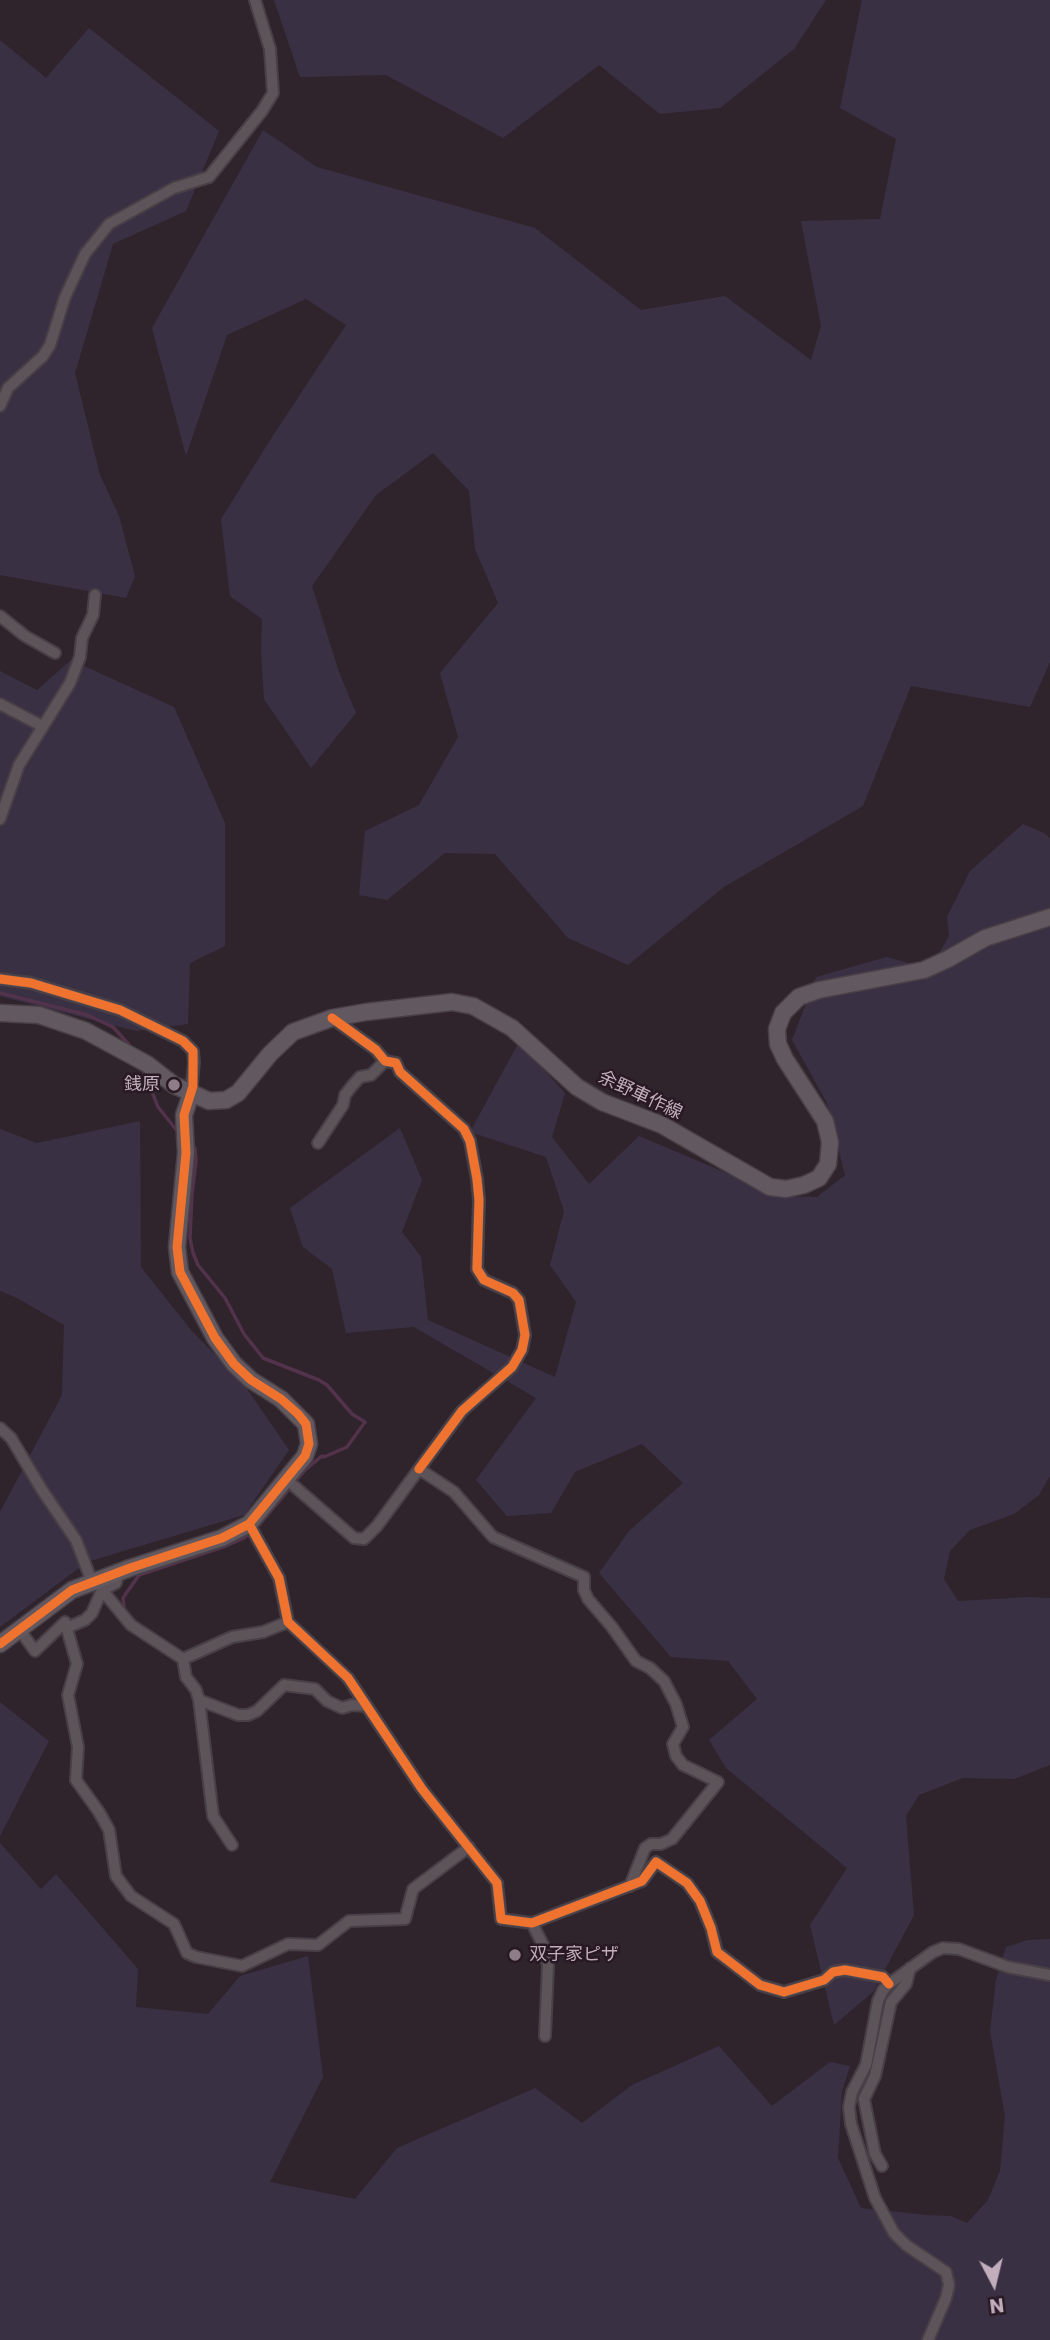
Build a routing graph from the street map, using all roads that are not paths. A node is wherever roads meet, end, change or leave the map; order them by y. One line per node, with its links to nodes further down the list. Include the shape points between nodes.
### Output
1 (255, 0): 2 (street, via 270,49 273,93 209,177 174,187 109,224 85,254 50,345 8,388)
2 (0, 406)
3 (95, 596): 7 (street, via 80,657)
4 (0, 616): 5 (street)
5 (55, 653)
6 (0, 704): 7 (street)
7 (42, 726): 8 (street, via 19,765)
8 (0, 819)
9 (1050, 917): 12 (main road, 余野車作線, via 985,938 924,970 799,997 783,1013 778,1044 825,1121 830,1142 828,1164 819,1178 786,1189 770,1186 662,1125 602,1102 577,1087 512,1028 473,1006 452,1002)
10 (0, 979): 14 (street, via 31,983 120,1010 183,1041 193,1051)
11 (0, 1013): 14 (main road, 余野車作線, via 39,1015 86,1031)
12 (332, 1018): 13 (street); 14 (main road, 余野車作線, via 293,1032 226,1100 209,1101)
13 (385, 1061): 15 (street, via 352,1086); 17 (street, via 396,1063 400,1072 464,1129 479,1200 477,1269 484,1280 519,1300 525,1335 512,1367 462,1411)
14 (191, 1094): 18 (main road, via 184,1115 186,1153 177,1247 180,1272 234,1364 306,1424 309,1444 305,1456)
15 (318, 1143)
16 (0, 1428): 20 (street, via 12,1438 76,1540)
17 (419, 1469): 18 (street, via 364,1539 354,1538); 31 (street, via 454,1492 493,1537 584,1577 588,1600 636,1661 664,1681 676,1704 683,1727 673,1744 676,1756 683,1765 718,1782 672,1839 645,1848)
18 (286, 1479): 19 (main road)
19 (249, 1524): 20 (main road, via 222,1538 118,1573); 22 (street, via 279,1578)
20 (97, 1586): 21 (main road, via 72,1590); 23 (street, via 92,1613); 26 (street, via 131,1625)
21 (59, 1599): 23 (street); 24 (main road)
22 (288, 1622): 26 (street, via 232,1637); 28 (street, via 348,1678)
23 (66, 1625): 24 (street, via 35,1651); 30 (street, via 76,1664 68,1695 78,1747 76,1780 109,1830 117,1876 131,1896 174,1924 187,1953 243,1966 288,1944 318,1945 349,1921 405,1919 413,1889)
24 (19, 1629): 25 (main road)
25 (0, 1644)
26 (183, 1659): 27 (street, via 186,1677)
27 (199, 1700): 28 (street, via 238,1716 248,1715 284,1685 315,1689 342,1708); 29 (street, via 214,1816)
28 (367, 1706): 30 (street, via 422,1789)
29 (232, 1844)
30 (469, 1847): 32 (street, via 497,1883 501,1919)
31 (630, 1886): 32 (street); 35 (street, via 642,1881 656,1861 687,1883 700,1901 717,1952 760,1985 784,1992 845,1970 884,1977)
32 (532, 1923): 36 (street, via 548,1965)
33 (910, 1968): 34 (street, via 943,1948); 35 (street); 37 (street, via 906,1984 891,2002 875,2076 864,2099 875,2154)
34 (1050, 1975)
35 (889, 1984): 38 (street, via 878,2001 866,2064 849,2107 868,2179 894,2233 946,2272 946,2298)
36 (545, 2036)
37 (883, 2166)
38 (928, 2340)

